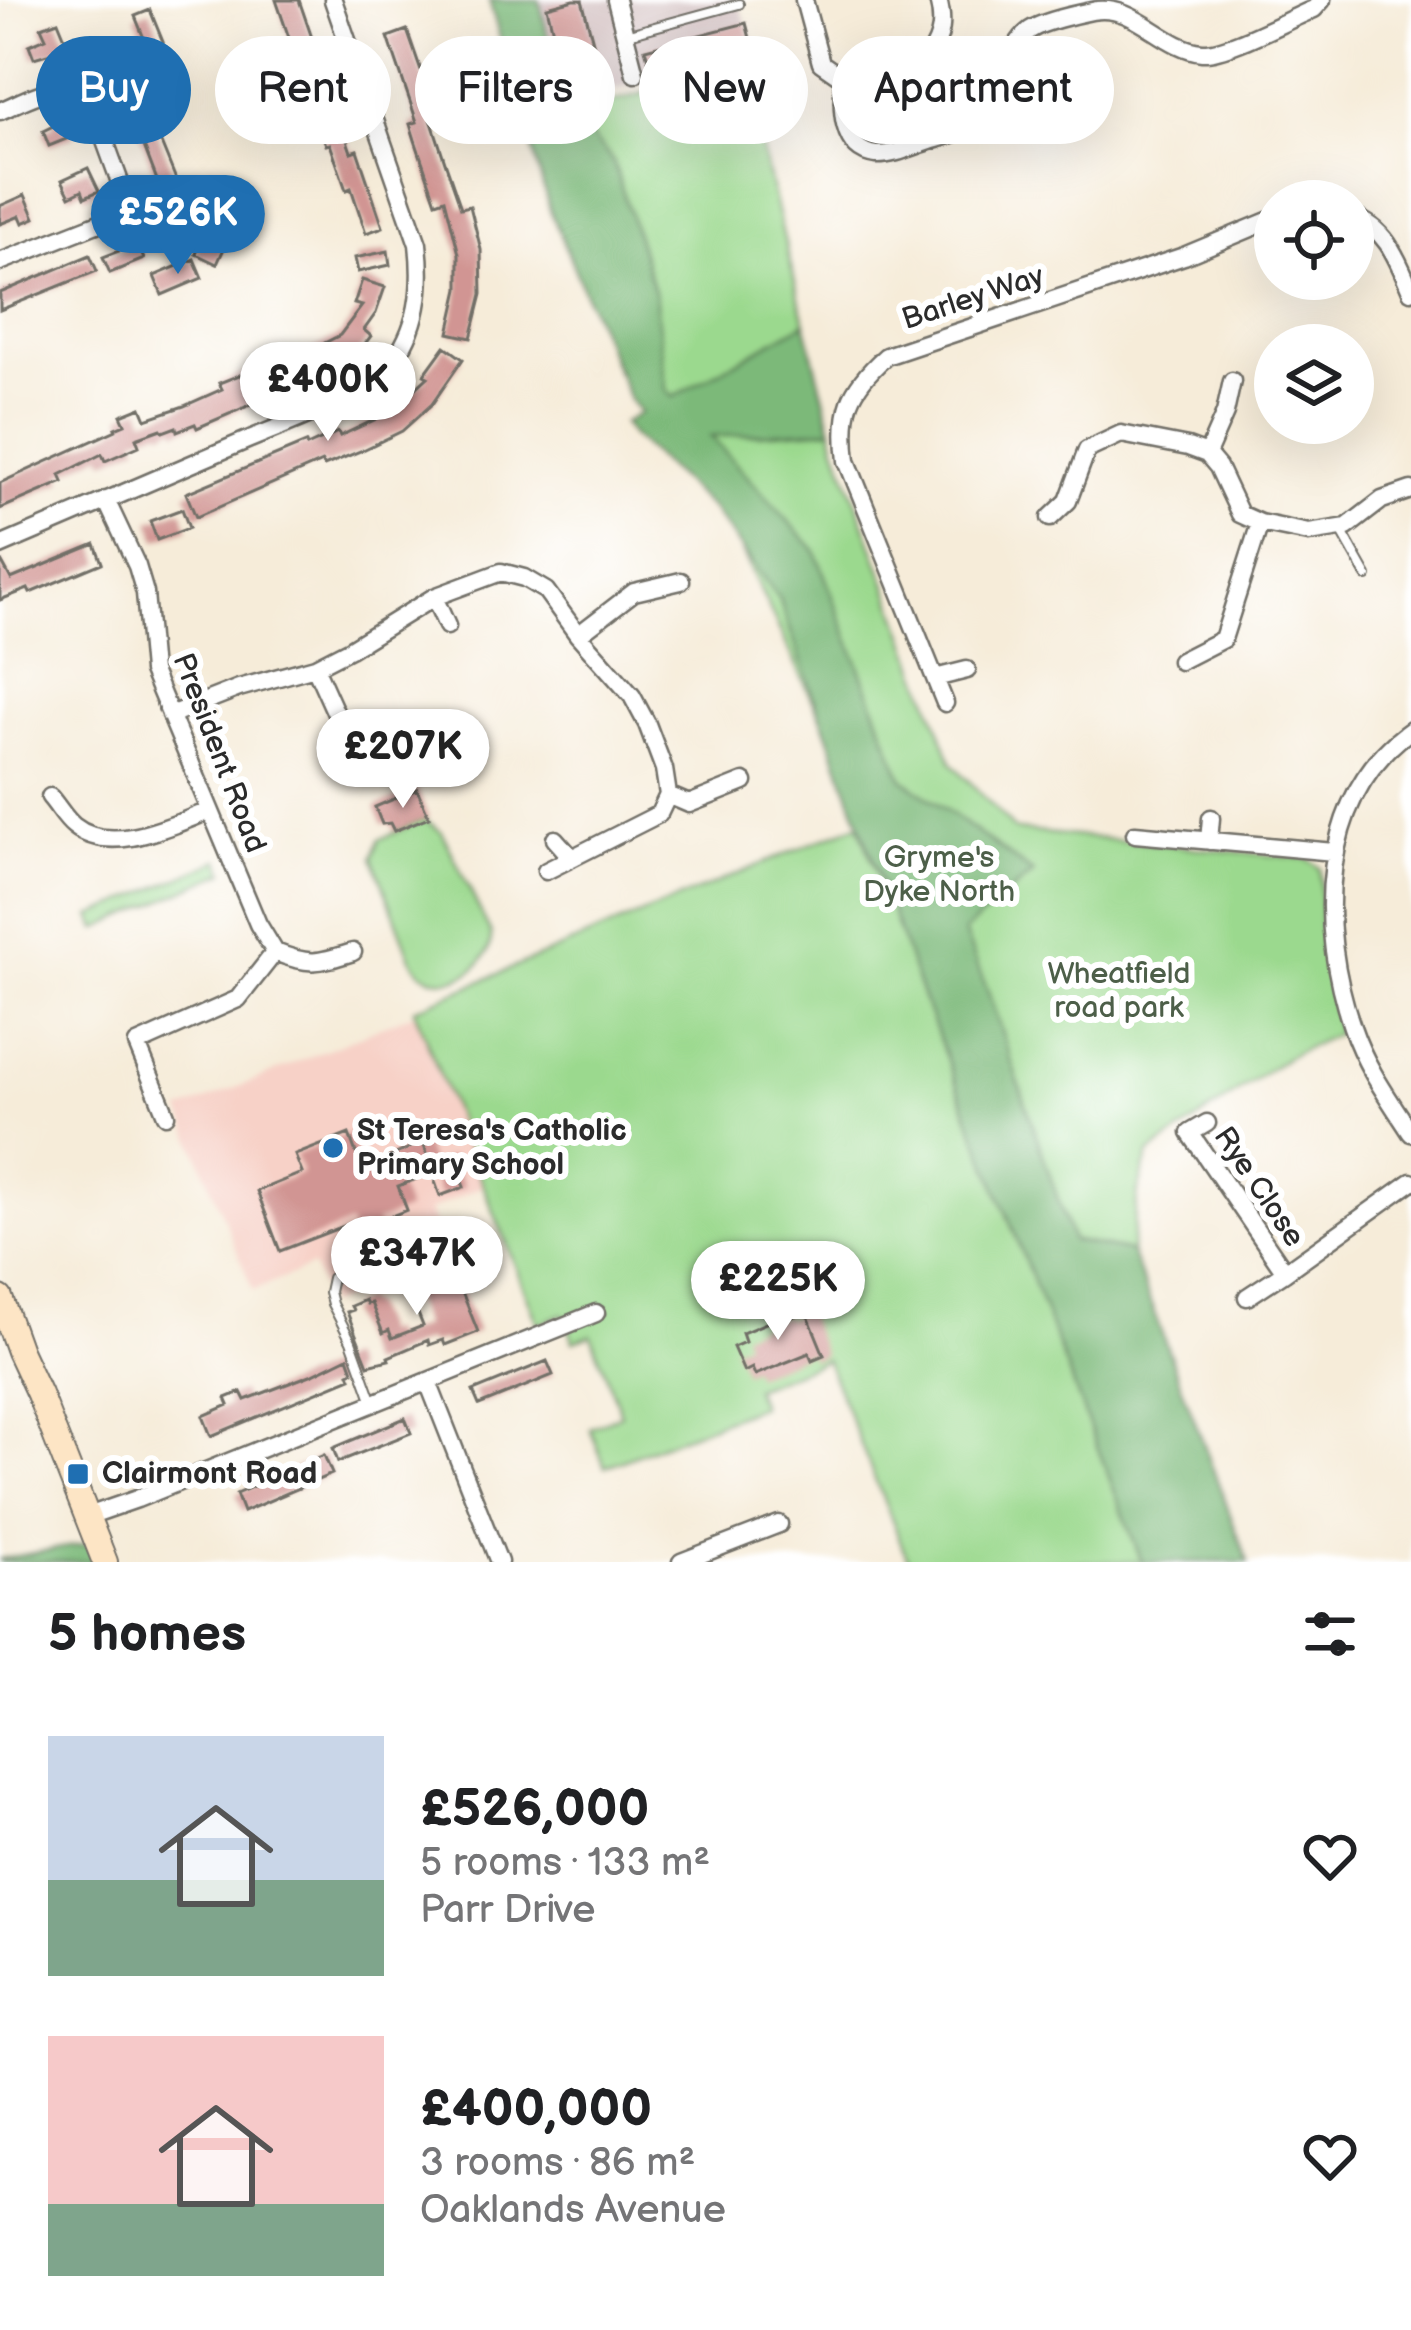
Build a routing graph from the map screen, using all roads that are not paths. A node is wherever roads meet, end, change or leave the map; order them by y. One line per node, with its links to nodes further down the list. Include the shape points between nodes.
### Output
1 (333, 0): 22 (street, via 418,244 422,279 405,341 364,387)
2 (616, 0): 7 (street)
3 (804, 0): 10 (street, via 821,63)
4 (938, 0): 8 (street)
5 (1322, 0): 9 (street, via 1202,52 1118,11 1097,10)
6 (739, 4): 7 (lane)
7 (625, 35): 11 (street)
8 (940, 36)
9 (1026, 36)
10 (832, 71)
11 (635, 74)
12 (0, 111): 17 (street, via 56,89 82,92 125,196 112,218)
13 (857, 144): 14 (street, via 875,155)
14 (921, 144)
15 (1254, 227): 35 (street, Barley Way, via 886,356 855,388 843,429 847,461)
16 (1374, 229): 18 (street)
17 (0, 262)
18 (1411, 291)
19 (1232, 381): 20 (street)
20 (1207, 454): 23 (street, via 1121,434 1087,449 1068,501); 24 (street, via 1240,514)
21 (1411, 490): 25 (street)
22 (106, 500): 26 (street); 37 (street, President Road, via 137,566 152,671)
23 (1050, 518)
24 (1260, 523): 25 (street, via 1309,533); 32 (street, via 1223,639)
25 (1340, 529): 27 (lane)
26 (0, 546)
27 (1367, 576)
28 (681, 581): 31 (street, via 634,592)
29 (434, 597): 30 (street); 31 (street, via 501,572 546,591); 33 (street)
30 (448, 626)
31 (578, 634): 41 (street, via 632,696)
32 (1180, 661)
33 (315, 667): 37 (street); 39 (street)
34 (967, 670): 35 (street)
35 (935, 678): 36 (street, Barley Way)
36 (945, 703)
37 (170, 715): 43 (street, President Road)
38 (1411, 730): 48 (street, via 1371,766)
39 (350, 746)
40 (744, 782): 41 (street, via 689,805)
41 (668, 795): 49 (street, via 659,814)
42 (50, 797): 43 (street, via 76,829 124,839)
43 (209, 811): 51 (street, President Road)
44 (1211, 818): 47 (street)
45 (1135, 834): 47 (street)
46 (555, 839): 49 (street)
47 (1209, 841): 48 (street)
48 (1334, 852): 55 (street, via 1336,974 1375,1078)
49 (571, 857): 50 (street)
50 (546, 871)
51 (275, 952): 52 (street, via 320,962); 53 (street, via 238,998 137,1044)
52 (353, 952)
53 (166, 1114)
54 (1207, 1123): 57 (street, Rye Close, via 1190,1132)
55 (1411, 1132)
56 (1411, 1182): 57 (street, Rye Close)
57 (1285, 1272): 60 (street, Rye Close)
58 (332, 1278): 64 (lane, via 332,1304)
59 (0, 1298): 62 (street)
60 (1247, 1298)
61 (596, 1313): 63 (street)
62 (9, 1355): 65 (street)
63 (428, 1382): 64 (street); 68 (street)
64 (374, 1403): 65 (street)
65 (88, 1516): 67 (street)
66 (779, 1524): 69 (street)
67 (105, 1562)
68 (499, 1562)
69 (682, 1562)

